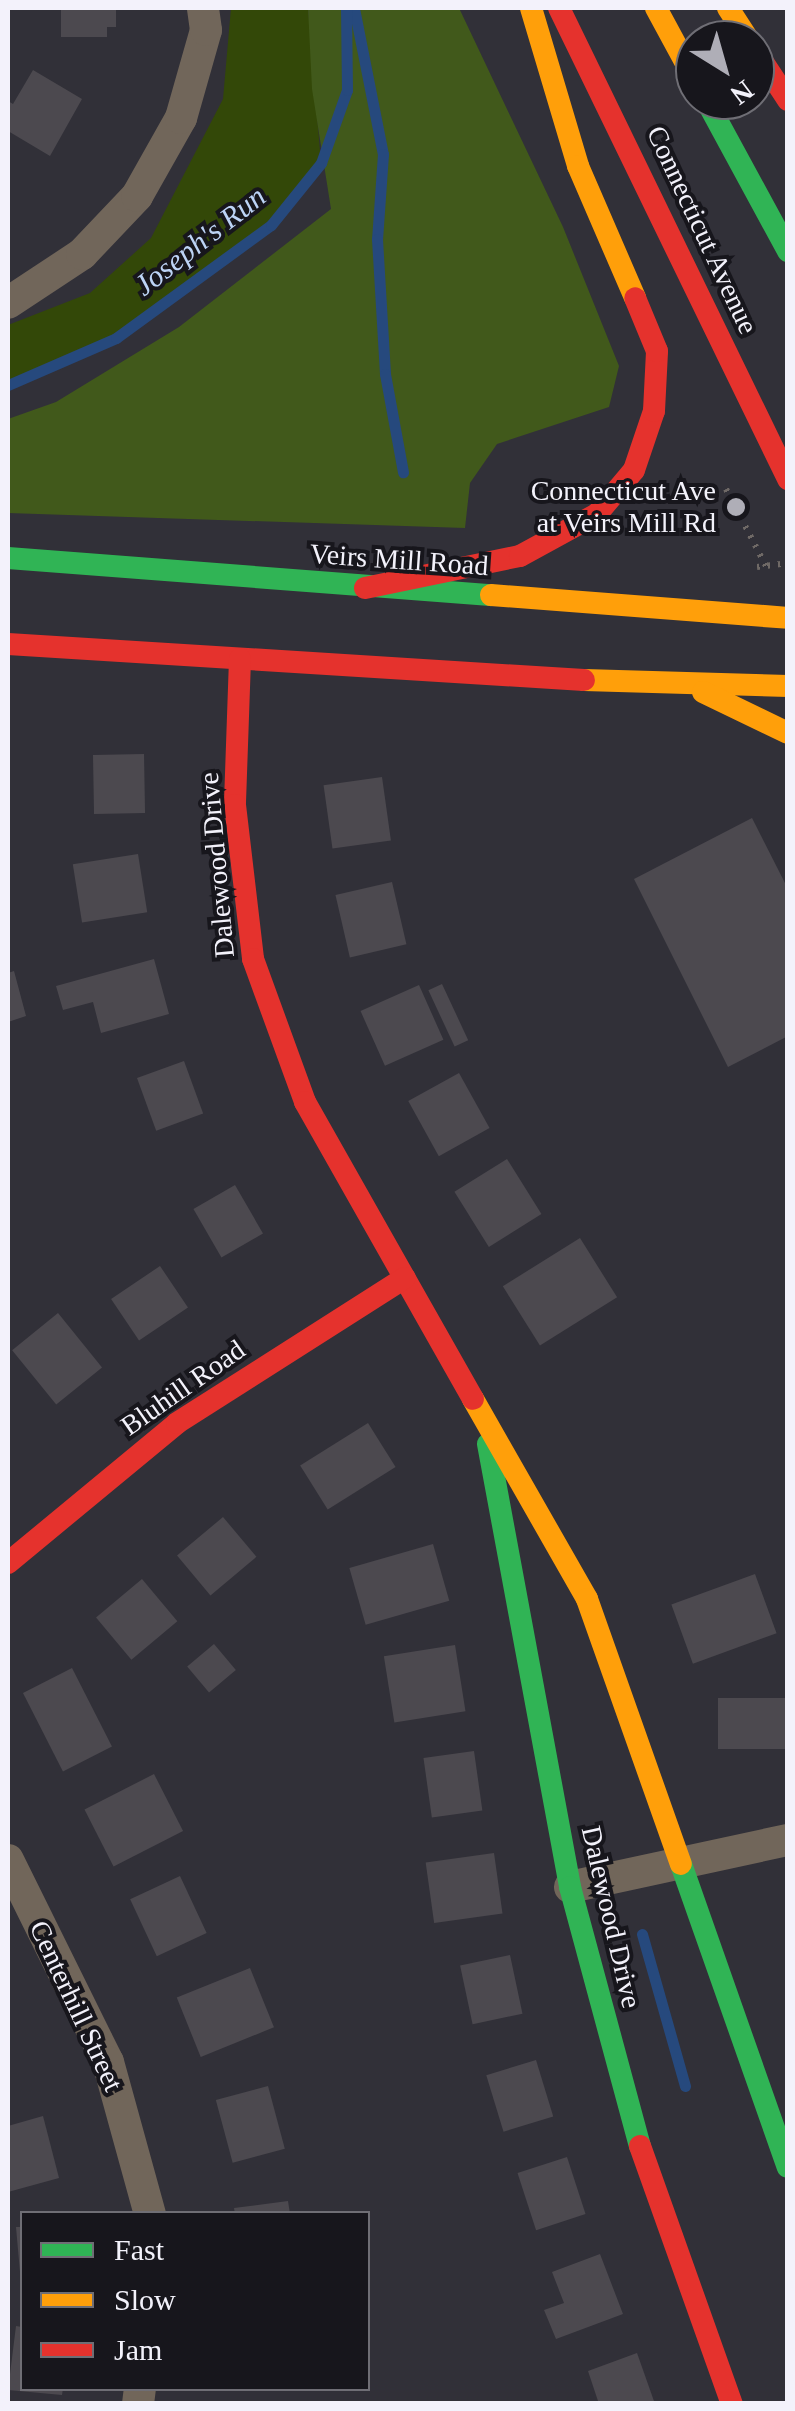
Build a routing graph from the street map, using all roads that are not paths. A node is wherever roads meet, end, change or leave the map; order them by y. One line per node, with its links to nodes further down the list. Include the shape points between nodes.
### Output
1 (202, 8): 8 (street, via 206,30 181,118 137,196 82,254)
2 (531, 8): 11 (main road, via 578,166 657,351 654,410 634,470 598,514 570,534 520,556)
3 (560, 8): 9 (main road, Connecticut Avenue)
4 (656, 8): 5 (main road)
5 (675, 43)
6 (717, 120): 7 (main road)
7 (788, 251)
8 (8, 303)
9 (788, 480)
10 (8, 558): 11 (main road, Veirs Mill Road)
11 (365, 588): 12 (main road, Veirs Mill Road)
12 (788, 618)
13 (8, 644): 14 (main road)
14 (240, 658): 15 (main road); 18 (main road, Dalewood Drive, via 235,804 253,959 305,1102)
15 (688, 685): 16 (main road); 17 (main road)
16 (788, 686)
17 (788, 733)
18 (405, 1278): 19 (main road, Dalewood Drive); 20 (main road, Bluhill Road, via 177,1423)
19 (486, 1431): 23 (main road, Dalewood Drive, via 534,1498 586,1599); 24 (main road, Dalewood Drive)
20 (8, 1563)
21 (788, 1840): 23 (street)
22 (8, 1860): 26 (street, Centerhill Street, via 108,2062)
23 (682, 1863): 24 (street); 25 (main road, Dalewood Drive)
24 (570, 1887): 27 (main road, Dalewood Drive, via 632,2127)
25 (788, 2168)
26 (149, 2211)
27 (732, 2404)

